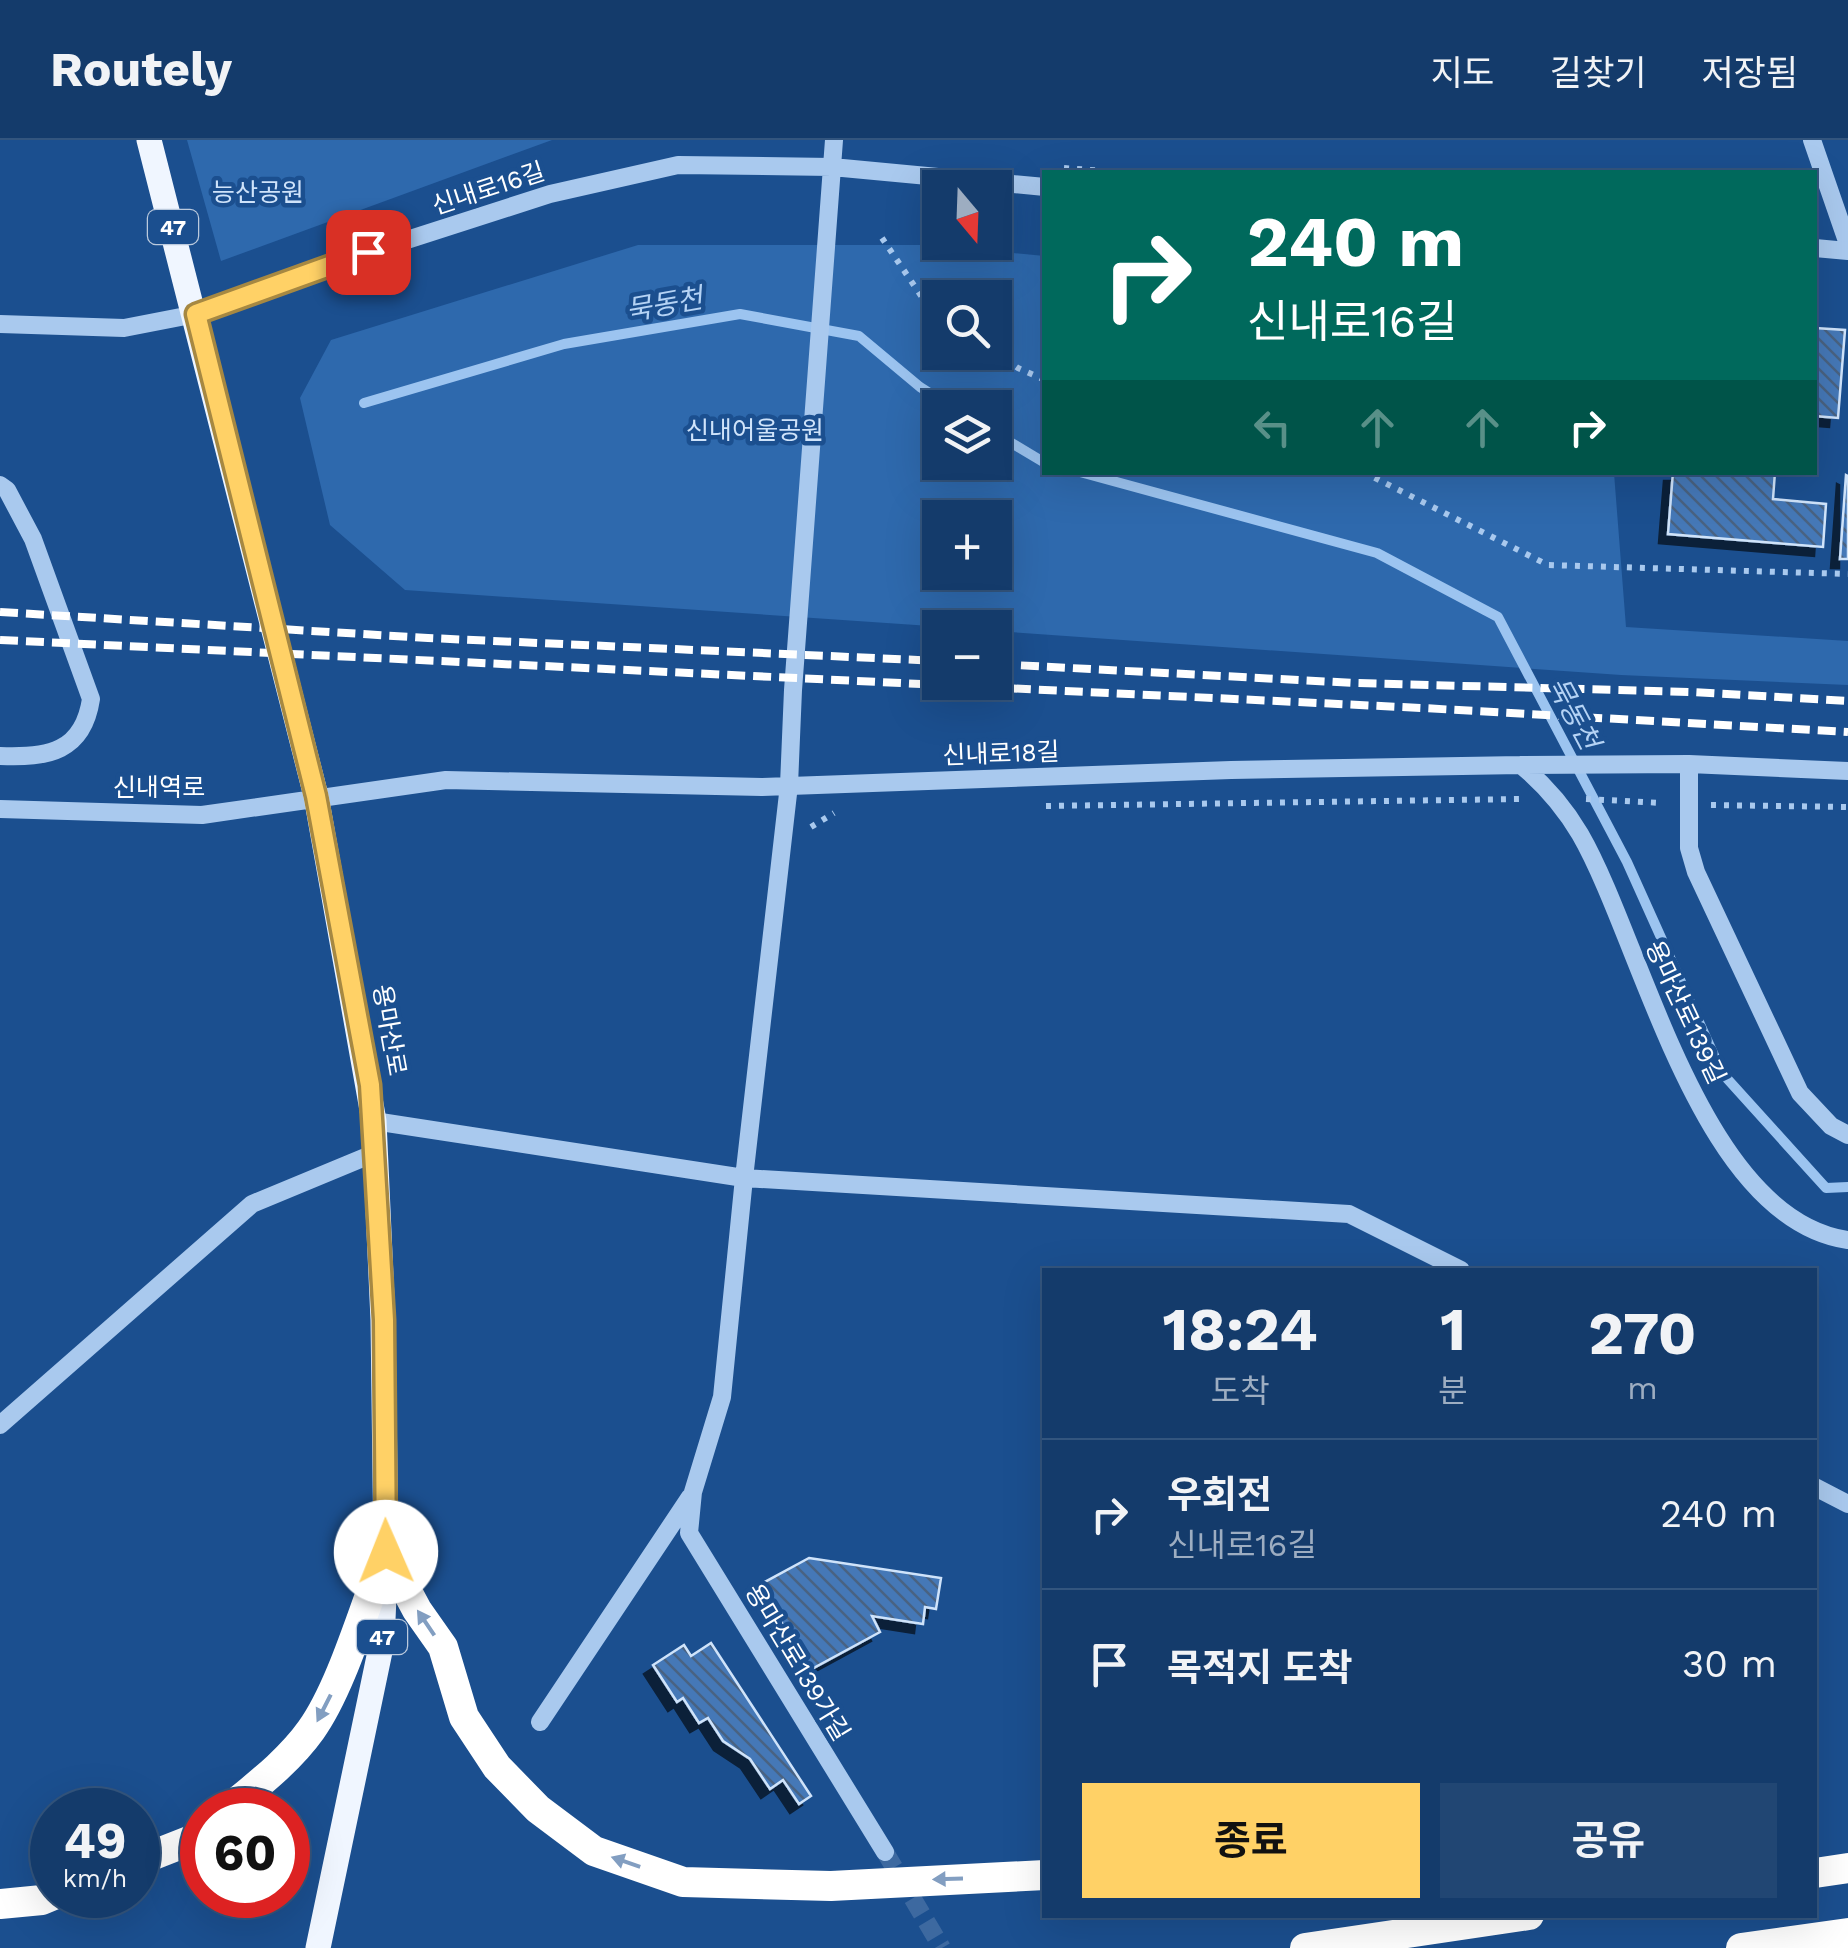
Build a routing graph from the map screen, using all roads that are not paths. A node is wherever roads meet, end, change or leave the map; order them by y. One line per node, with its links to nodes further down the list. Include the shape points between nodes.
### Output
1 (150, 140): 8 (main road, 용마산로 / 47)
2 (834, 140): 4 (street, 용마산로139가길)
3 (1812, 140): 6 (street)
4 (832, 168): 5 (street, 신내로16길); 8 (street, 신내로16길, via 678,165 636,172 331,264); 15 (street, 용마산로139가길)
5 (1042, 186)
6 (1848, 247): 7 (street)
7 (1817, 248)
8 (196, 314): 9 (street, 신내로16길, via 124,328); 16 (main road, 용마산로 / 47)
9 (0, 324)
10 (0, 485): 11 (street, via 33,539 91,699 87,723 70,745 26,757)
11 (0, 756)
12 (1688, 764): 13 (street, 신내로18길); 14 (street, 신내로18길); 19 (street, via 1689,848 1696,872 1800,1093 1830,1126)
13 (1521, 765): 15 (street, 신내로18길); 22 (street, 용마산로139길, via 1544,784 1590,853 1670,1050 1739,1164 1806,1227)
14 (1848, 771)
15 (789, 785): 16 (street, 신내로18길, via 446,780); 21 (street, 용마산로139가길)
16 (316, 796): 17 (street, 신내역로, via 202,815); 18 (main road, 용마산로 / 47)
17 (0, 809)
18 (374, 1121): 20 (main road, 용마산로 / 47); 21 (street)
19 (1848, 1135)
20 (375, 1153): 24 (street, via 252,1204); 28 (main road, 용마산로 / 47)
21 (744, 1178): 23 (street, via 1349,1214); 26 (street, 용마산로139가길, via 722,1397)
22 (1848, 1240)
23 (1457, 1268)
24 (0, 1424)
25 (1817, 1488): 27 (street)
26 (692, 1492): 29 (street, 용마산로139가길); 33 (street, 용마산로139가길, via 689,1533)
27 (1848, 1504)
28 (386, 1552): 30 (highway, one-way to 30, via 326,1706); 36 (highway, one-way to 28, via 832,1886 683,1882 594,1851 538,1810 498,1767 464,1717 443,1646); 41 (main road, 용마산로 / 47, via 378,1668)
29 (540, 1722)
30 (253, 1788)
31 (1848, 1850): 32 (highway)
32 (1817, 1851)
33 (884, 1852)
34 (1848, 1868): 35 (highway)
35 (1817, 1873)
36 (1042, 1875)
37 (30, 1901): 38 (highway)
38 (0, 1904)
39 (1509, 1918): 42 (highway)
40 (1848, 1933): 43 (highway)
41 (318, 1948)
42 (1304, 1948)
43 (1741, 1948)

